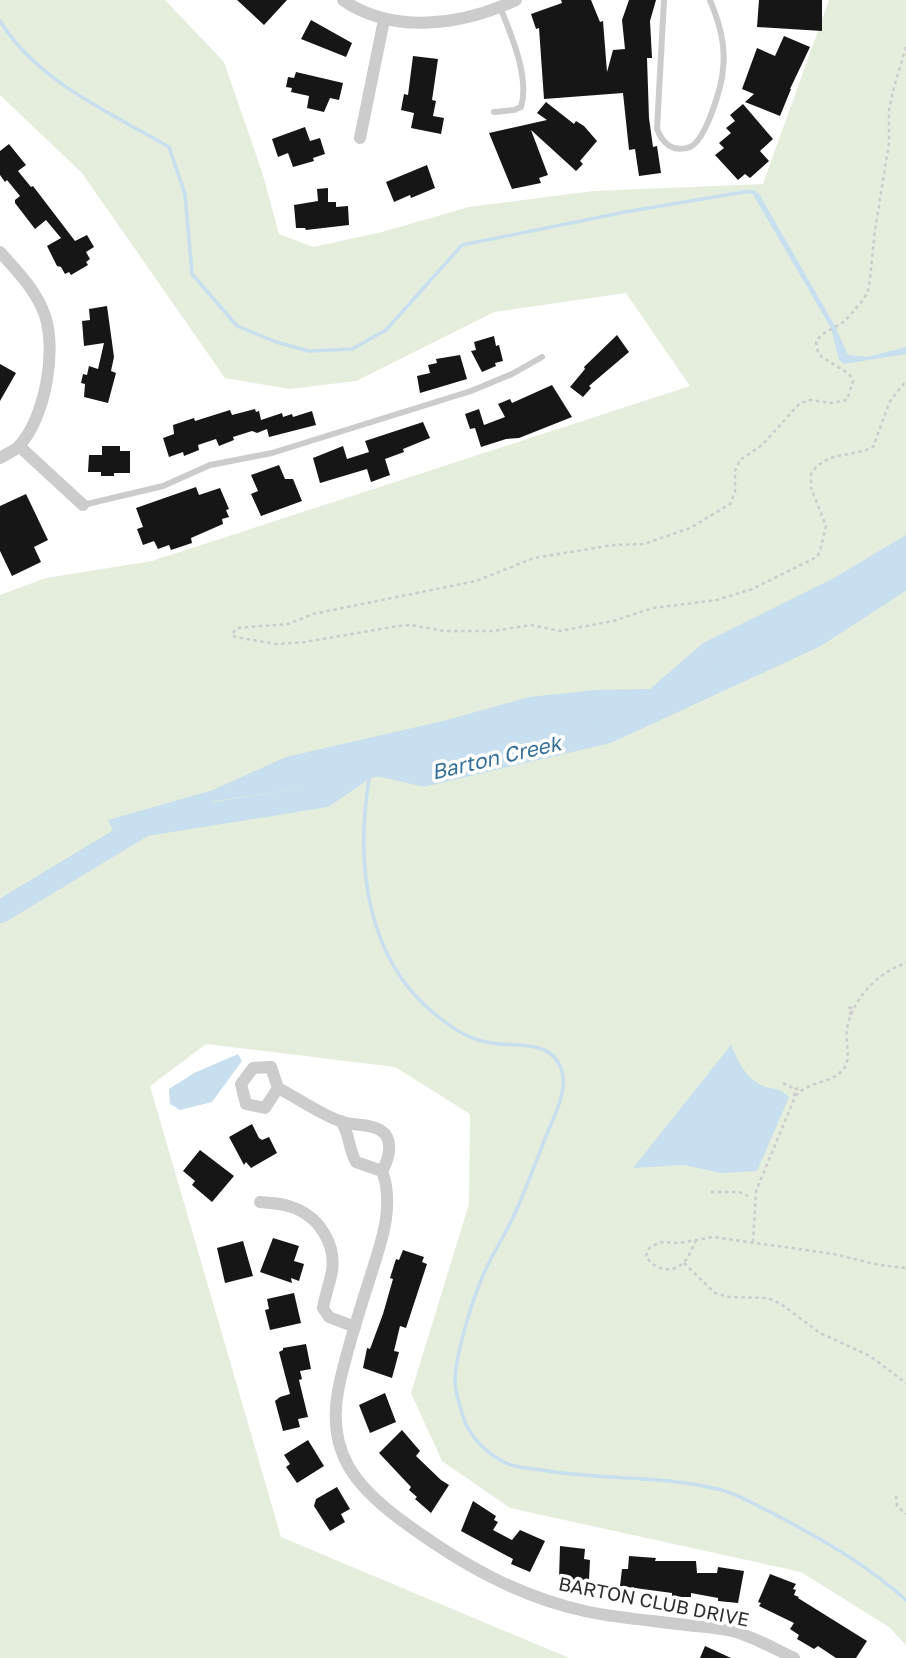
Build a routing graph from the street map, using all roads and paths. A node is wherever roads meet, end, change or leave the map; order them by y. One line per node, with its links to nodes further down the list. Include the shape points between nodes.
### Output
1 (343, 0): 6 (street)
2 (516, 0): 5 (street)
3 (664, 0): 4 (lane, via 657,128 660,138 679,149 690,148 700,137 723,71 724,46)
4 (710, 0)
5 (500, 8): 6 (street, via 428,23); 8 (lane, via 514,42 524,95 521,107)
6 (384, 20): 9 (street)
7 (906, 47): 12 (path, via 890,105 869,288 845,321 821,334 816,342 826,361 853,381 847,400 800,404 762,445 740,460 730,504 690,528 644,544 534,558 476,581 313,614 280,626 237,628 232,634 276,644 398,626 493,631 531,625 560,631 752,589 817,557 826,526 811,488 811,474 824,460 873,447 886,408)
8 (494, 112)
9 (360, 138)
10 (0, 253): 13 (street, via 29,283 44,311 50,339 42,406)
11 (542, 357): 15 (lane, via 471,391 272,453 210,465 163,486)
12 (906, 381)
13 (19, 446): 14 (street); 15 (street)
14 (0, 458)
15 (83, 505)
16 (906, 963): 18 (path, via 877,979 855,1007 847,1031 844,1068 831,1080)
17 (783, 1083): 20 (path)
18 (805, 1087): 20 (path); 21 (path)
19 (278, 1088): 22 (street, BARTON CLUB DRIVE)
20 (795, 1089): 21 (path)
21 (794, 1100): 25 (path)
22 (341, 1121): 23 (street, via 356,1162); 23 (street, BARTON CLUB DRIVE, via 373,1127 386,1135 387,1164)
23 (382, 1171): 33 (street, BARTON CLUB DRIVE, via 388,1203 384,1229)
24 (711, 1192): 26 (path)
25 (755, 1194): 26 (path); 27 (path)
26 (748, 1196): 27 (path)
27 (755, 1200): 30 (path)
28 (260, 1202): 33 (street, via 297,1209 322,1230 332,1256 323,1308 329,1317)
29 (696, 1240): 30 (path, via 713,1237); 31 (path); 31 (path, via 661,1242 650,1247 646,1256 662,1269)
30 (753, 1242): 32 (path)
31 (684, 1263): 34 (path, via 715,1293 768,1298 820,1334 870,1356)
32 (906, 1268)
33 (355, 1327): 37 (street, BARTON CLUB DRIVE, via 336,1405 337,1435 351,1472 377,1502 458,1559 526,1593 607,1615 736,1632)
34 (906, 1383)
35 (896, 1496): 36 (path, via 897,1506)
36 (906, 1514)
37 (794, 1658)

